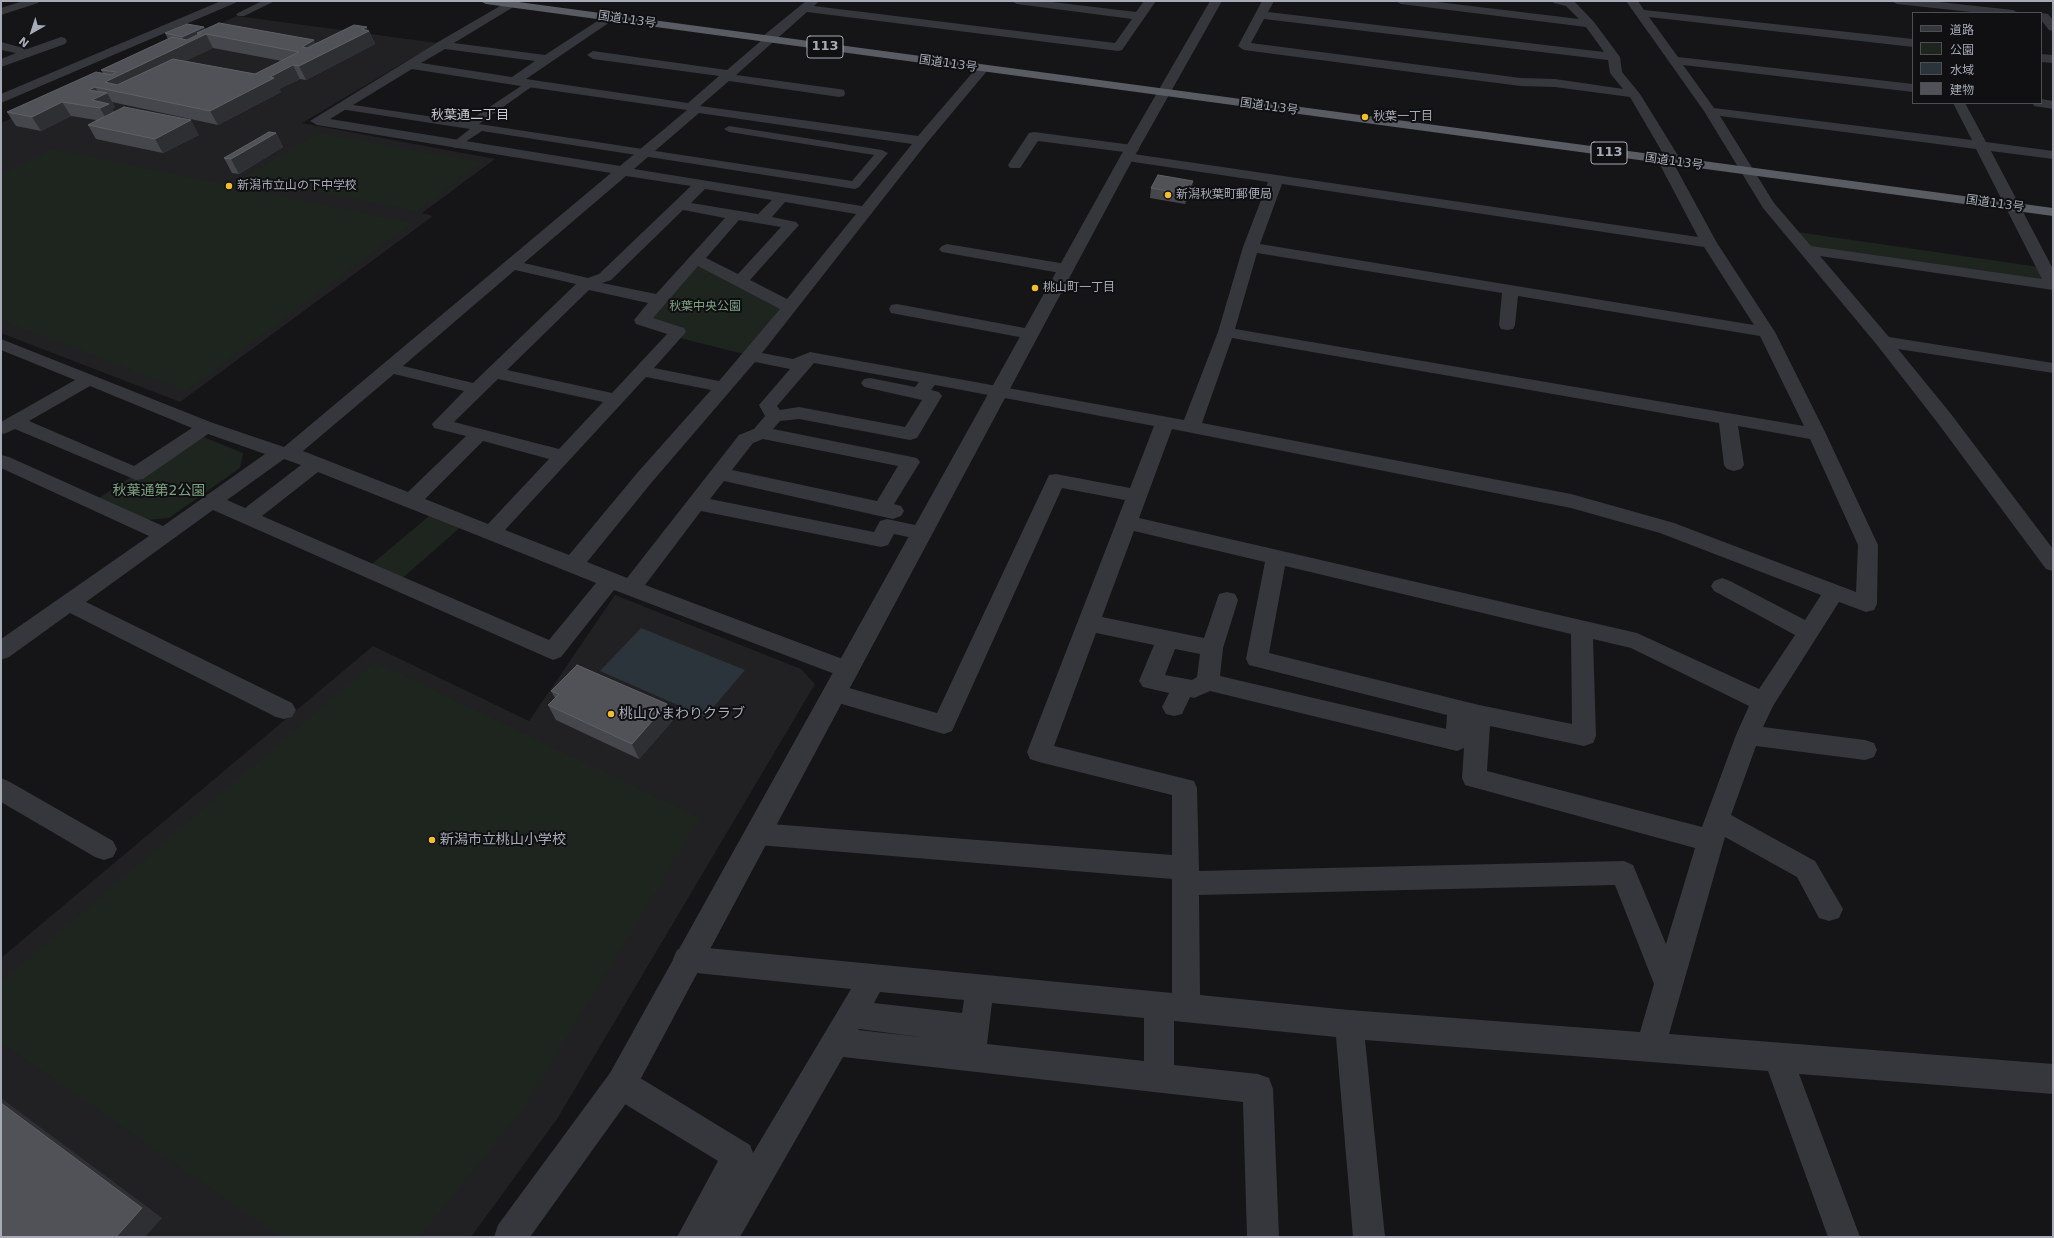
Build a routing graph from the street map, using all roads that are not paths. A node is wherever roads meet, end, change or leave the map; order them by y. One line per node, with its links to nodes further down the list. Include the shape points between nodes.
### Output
1 (34, 1): 16 (street)
2 (231, 1): 48 (street)
3 (270, 1): 19 (lane)
4 (486, 1): 13 (highway, 国道113号 / 113)
5 (1017, 1): 21 (street)
6 (1150, 1): 21 (street)
7 (1216, 1): 46 (street)
8 (1268, 1): 20 (street)
9 (1401, 1): 15 (street)
10 (1558, 1): 24 (street, via 1570,2)
11 (1632, 1): 18 (street)
12 (1897, 1): 17 (street)
13 (511, 4): 23 (highway, 国道113号 / 113); 29 (street)
14 (809, 4): 21 (street, via 1118,47); 26 (street)
15 (1451, 4): 24 (street)
16 (4, 10)
17 (2003, 12)
18 (1641, 13): 28 (street); 37 (street)
19 (241, 14)
20 (1261, 15): 33 (street); 47 (street, via 1244,46)
21 (1139, 16)
22 (2046, 16): 25 (street)
23 (609, 18): 26 (highway, 国道113号 / 113); 35 (street)
24 (1590, 24): 33 (street)
25 (2053, 28)
26 (768, 40): 40 (highway, 国道113号 / 113); 41 (street)
27 (60, 41): 31 (street)
28 (1912, 43)
29 (442, 45): 35 (street); 39 (street)
30 (1, 46): 31 (street)
31 (28, 53): 38 (street)
32 (592, 55): 41 (street)
33 (1614, 57): 47 (street, via 1616,73)
34 (2042, 58): 36 (street)
35 (545, 59): 42 (street)
36 (2053, 59)
37 (1674, 60): 44 (street); 54 (street)
38 (1, 63)
39 (409, 65): 42 (street); 52 (street)
40 (983, 68): 46 (highway, 国道113号 / 113); 57 (street)
41 (726, 76): 45 (street); 53 (street)
42 (514, 81): 43 (street)
43 (530, 83): 53 (street); 55 (lane)
44 (1912, 88)
45 (839, 93)
46 (1165, 93): 61 (street); 63 (highway, 国道113号 / 113)
47 (1634, 94): 63 (street)
48 (1, 99)
49 (2042, 103): 51 (street)
50 (1960, 104): 59 (street)
51 (2053, 105)
52 (340, 106): 55 (lane); 58 (street, via 317,121)
53 (693, 108): 57 (street); 60 (street)
54 (1710, 111): 59 (street); 67 (street)
55 (475, 127): 58 (lane); 60 (lane)
56 (728, 130): 60 (lane, via 882,153 855,186)
57 (921, 141): 74 (street)
58 (456, 145): 65 (street)
59 (1980, 145): 62 (street); 73 (street)
60 (644, 153): 65 (street)
61 (1129, 153): 64 (street, via 1034,136); 68 (street); 86 (street)
62 (2053, 155)
63 (1670, 161): 67 (highway, 国道113号 / 113); 80 (street)
64 (1015, 165)
65 (623, 171): 69 (street); 85 (street)
66 (1329, 172): 70 (street)
67 (1750, 172): 73 (highway, 国道113号 / 113); 83 (street, via 1768,205)
68 (1276, 180): 70 (street); 81 (street)
69 (701, 185): 71 (street); 72 (street)
70 (1325, 187): 77 (street, via 1456,212)
71 (782, 198): 74 (street); 78 (street)
72 (679, 205): 76 (street); 88 (street, via 605,277)
73 (2013, 207): 75 (highway, 国道113号 / 113); 89 (street)
74 (866, 211): 92 (street)
75 (2053, 212)
76 (735, 215): 78 (street); 84 (street)
77 (1519, 215): 79 (street); 80 (street)
78 (762, 219): 87 (street, via 791,225)
79 (1518, 230)
80 (1709, 243): 96 (street)
81 (1252, 247): 90 (street); 95 (street)
82 (947, 249): 86 (street)
83 (1808, 250): 89 (street); 98 (street)
84 (696, 259): 87 (street); 91 (street)
85 (512, 265): 88 (street, via 575,278); 102 (street)
86 (1066, 269): 97 (street)
87 (740, 281): 92 (street)
88 (587, 283): 91 (street); 105 (street)
89 (2053, 285)
90 (1511, 290): 94 (street); 96 (street)
91 (658, 300): 104 (street, via 642,320 678,332)
92 (789, 307): 100 (street)
93 (897, 309): 97 (street)
94 (1507, 325)
95 (1226, 332): 114 (street); 118 (street)
96 (1767, 332): 121 (street)
97 (1030, 334): 111 (street)
98 (1883, 341): 103 (street); 139 (street)
99 (1, 344): 107 (street)
100 (750, 356): 101 (street, via 796,365); 108 (street)
101 (810, 357): 106 (street); 109 (street)
102 (391, 368): 110 (street); 122 (street)
103 (2053, 368)
104 (642, 371): 108 (street); 112 (street)
105 (494, 373): 110 (street); 112 (street)
106 (794, 375): 109 (street, via 817,370); 113 (street, via 768,405)
107 (90, 379): 116 (street); 117 (street)
108 (723, 387): 140 (street)
109 (925, 387): 111 (street); 113 (street, via 934,396 910,434 799,413)
110 (476, 389): 120 (street, via 441,424)
111 (999, 392): 115 (street); 136 (street)
112 (616, 399): 123 (street)
113 (774, 416): 119 (street)
114 (1728, 419): 121 (street); 126 (street)
115 (1165, 422): 118 (street); 128 (street)
116 (8, 426): 117 (street, via 136,474)
117 (206, 427): 122 (street)
118 (1191, 427): 144 (street, via 1571,501 1667,528)
119 (761, 433): 127 (street, via 746,439); 133 (street, via 910,462)
120 (479, 434): 123 (street); 129 (street)
121 (1817, 434): 144 (street, via 1868,545 1866,604)
122 (285, 453): 125 (street); 130 (street)
123 (563, 456): 135 (street)
124 (2, 460): 137 (street)
125 (315, 464): 129 (street); 132 (street)
126 (1734, 464)
127 (719, 474): 131 (street); 133 (street)
128 (1137, 496): 134 (street); 155 (street, via 1056,480 944,724)
129 (411, 501): 135 (street)
130 (213, 502): 132 (street); 137 (street)
131 (696, 503): 133 (street, via 881,540); 143 (street)
132 (247, 517): 141 (street, via 554,651)
133 (885, 517): 136 (street)
134 (1127, 522): 138 (street); 147 (street)
135 (491, 533): 140 (street)
136 (922, 533): 153 (street)
137 (165, 535): 146 (street)
138 (1276, 557): 148 (street); 158 (street, via 1257,659)
139 (2053, 564)
140 (572, 565): 141 (street)
141 (610, 580): 143 (street)
142 (1722, 586): 149 (street)
143 (631, 588): 153 (street)
144 (1834, 593): 149 (street)
145 (1228, 600): 151 (street)
146 (70, 603): 152 (street); 157 (street)
147 (1088, 623): 150 (street); 165 (street, via 1039,752 1185,788)
148 (1582, 628): 156 (street, via 1637,641); 158 (street, via 1584,736)
149 (1808, 632): 156 (street)
150 (1167, 639): 151 (street); 154 (street, via 1151,680 1179,697)
151 (1212, 648): 154 (street)
152 (1, 651)
153 (848, 670): 155 (street)
154 (1208, 682): 158 (street, via 1457,741)
155 (835, 693): 163 (street)
156 (1763, 702): 159 (street)
157 (284, 710)
158 (1469, 712): 162 (street, via 1474,778)
159 (1748, 735): 160 (street); 162 (street)
160 (1865, 750)
161 (1, 789): 164 (street)
162 (1714, 831): 166 (street, via 1806,869); 169 (street)
163 (758, 834): 165 (street, via 1158,867); 167 (street)
164 (104, 849)
165 (1186, 875): 169 (street, via 1624,873); 171 (street)
166 (1829, 909)
167 (688, 959): 168 (street); 180 (street)
168 (873, 977): 170 (street); 172 (street)
169 (1669, 985): 176 (street)
170 (980, 988): 171 (street); 175 (street)
171 (1172, 1007): 173 (street); 178 (street)
172 (851, 1014): 174 (street); 175 (street)
173 (1349, 1024): 176 (street); 185 (street)
174 (835, 1042): 175 (street); 183 (street)
175 (972, 1043): 178 (street)
176 (1650, 1047): 177 (street)
177 (1778, 1057): 179 (street); 186 (street)
178 (1159, 1078): 184 (street, via 1258,1089)
179 (2053, 1079)
180 (621, 1084): 181 (street); 182 (street, via 739,1156)
181 (510, 1237)
182 (693, 1237)
183 (722, 1237)
184 (1263, 1237)
185 (1369, 1237)
186 (1844, 1237)

